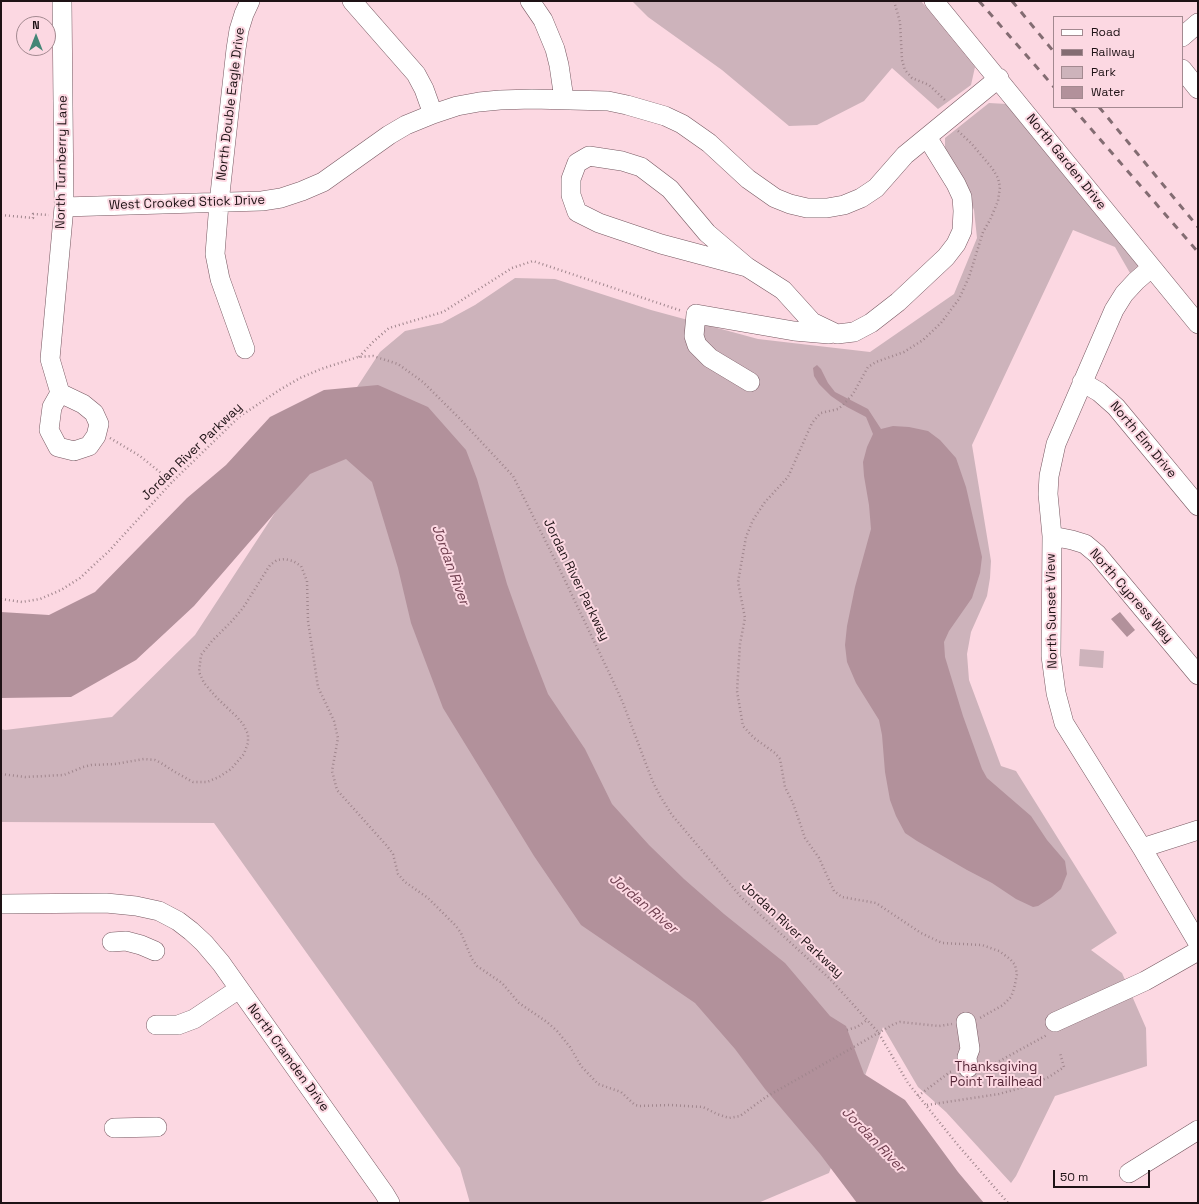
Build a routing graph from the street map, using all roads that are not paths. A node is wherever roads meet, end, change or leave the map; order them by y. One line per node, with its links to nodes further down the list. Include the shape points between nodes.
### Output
1 (62, 1): 15 (street, North Turnberry Lane)
2 (250, 1): 14 (street, North Double Eagle Drive, via 239,30 236,49)
3 (352, 1): 12 (street, via 416,74)
4 (530, 1): 11 (street, via 543,20 555,49)
5 (934, 1): 9 (street, North Garden Drive)
6 (1198, 23): 7 (street)
7 (1183, 36)
8 (1183, 70): 10 (street)
9 (999, 78): 13 (street, West Crooked Stick Drive); 17 (street, North Garden Drive)
10 (1198, 89)
11 (564, 99): 12 (street, West Crooked Stick Drive, via 486,102 457,106); 13 (street, West Crooked Stick Drive, via 627,104 665,116 682,124 708,143 748,179 775,198 807,208 826,208 861,198 876,188 905,156)
12 (433, 114): 14 (street, West Crooked Stick Drive, via 406,125 322,182 302,191 262,201)
13 (927, 137): 19 (street, via 962,197 962,231 946,257 898,302 871,323 854,332)
14 (219, 203): 15 (street, West Crooked Stick Drive); 20 (street, North Double Eagle Drive, via 215,254 217,266 225,296)
15 (64, 211): 23 (street, North Turnberry Lane, via 50,359)
16 (747, 267): 16 (street, via 707,233 670,189 641,167 589,156 577,163 571,179 571,195 577,212 599,223 661,244); 19 (street, via 783,290 812,322)
17 (1151, 268): 18 (street, North Garden Drive); 22 (street, North Sunset View, via 1128,290 1114,310)
18 (1198, 324)
19 (837, 334): 21 (street, via 794,331 696,314 694,336 697,345 710,358)
20 (245, 349)
21 (750, 382)
22 (1082, 382): 24 (street, North Elm Drive, via 1099,392 1116,407); 25 (street, North Sunset View, via 1051,460 1048,494)
23 (60, 393): 23 (street, via 52,407 49,430 58,447 74,451 89,446 96,436 99,424 94,413)
24 (1198, 506)
25 (1052, 536): 26 (street, North Cypress Way, via 1085,544 1097,554); 28 (street, North Sunset View, via 1051,656 1056,693 1064,723)
26 (1198, 675)
27 (1198, 830): 28 (street)
28 (1142, 848): 31 (street, North Sunset View)
29 (1, 904): 34 (street, North Cramden Drive, via 106,904 136,906 159,912 178,921 204,943)
30 (112, 942): 32 (street, via 141,944)
31 (1198, 943)
32 (155, 951)
33 (1198, 951): 36 (street, via 1145,981)
34 (239, 989): 37 (street, via 194,1019 178,1025); 43 (street, North Cramden Drive)
35 (966, 1022): 38 (street, via 970,1049 967,1058)
36 (1055, 1022)
37 (156, 1025)
38 (968, 1068)
39 (114, 1128): 40 (street)
40 (157, 1128)
41 (1198, 1130): 42 (street)
42 (1129, 1173)
43 (390, 1203)

